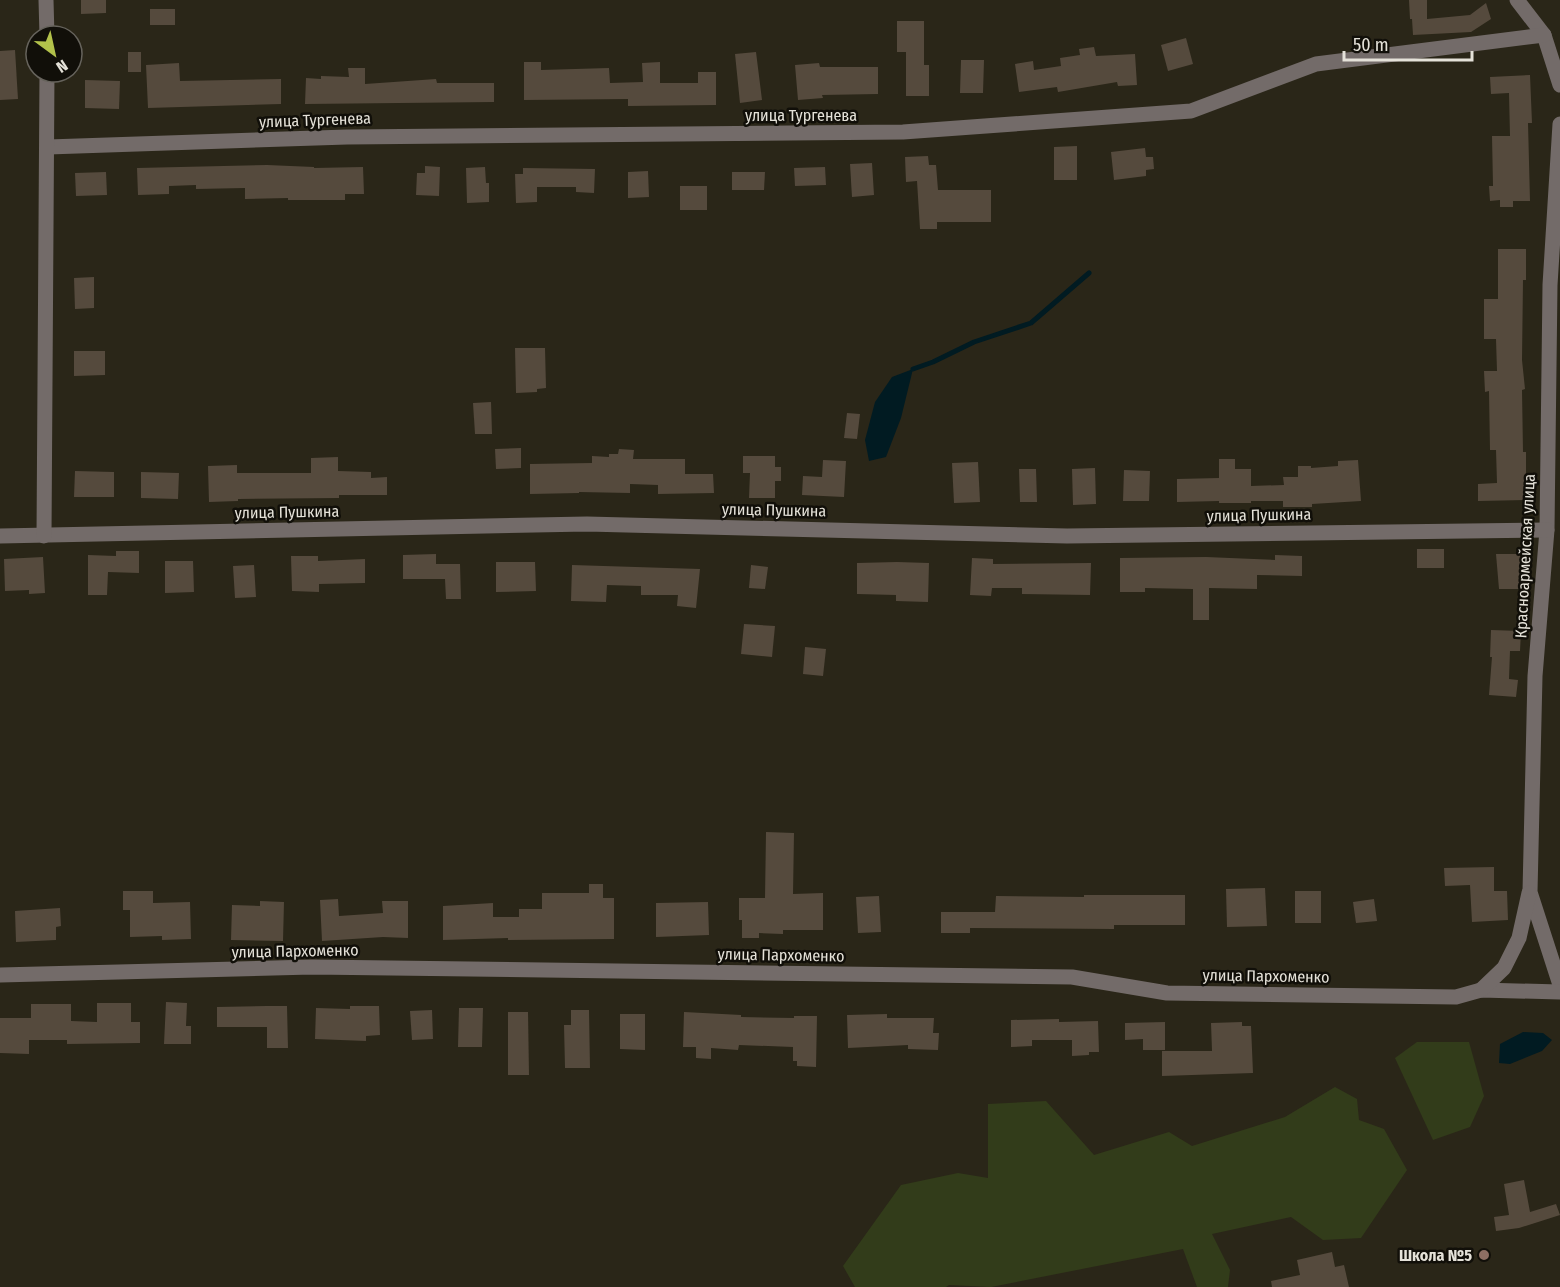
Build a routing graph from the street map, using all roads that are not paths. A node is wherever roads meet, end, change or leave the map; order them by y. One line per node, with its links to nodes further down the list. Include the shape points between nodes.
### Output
1 (46, 0): 3 (street)
2 (1516, 0): 4 (street)
3 (47, 24)
4 (1544, 35): 6 (street); 8 (street, улица Тургенева, via 1316,64 1191,111 903,132 347,137)
5 (47, 84): 8 (street)
6 (1560, 85)
7 (1560, 124): 9 (street, Красноармейская улица)
8 (48, 147): 12 (street)
9 (1555, 284): 10 (street, Красноармейская улица)
10 (1547, 530): 12 (street, улица Пушкина, via 1067,536 587,524); 13 (street, Красноармейская улица, via 1535,676)
11 (0, 536): 12 (street, улица Пушкина)
12 (44, 536)
13 (1530, 892): 15 (street, Красноармейская улица); 16 (street, via 1519,938 1504,968)
14 (0, 975): 16 (street, улица Пархоменко, via 312,967 1072,977 1167,993 1456,997)
15 (1560, 985)
16 (1481, 990): 17 (street, улица Пархоменко)
17 (1560, 992)

